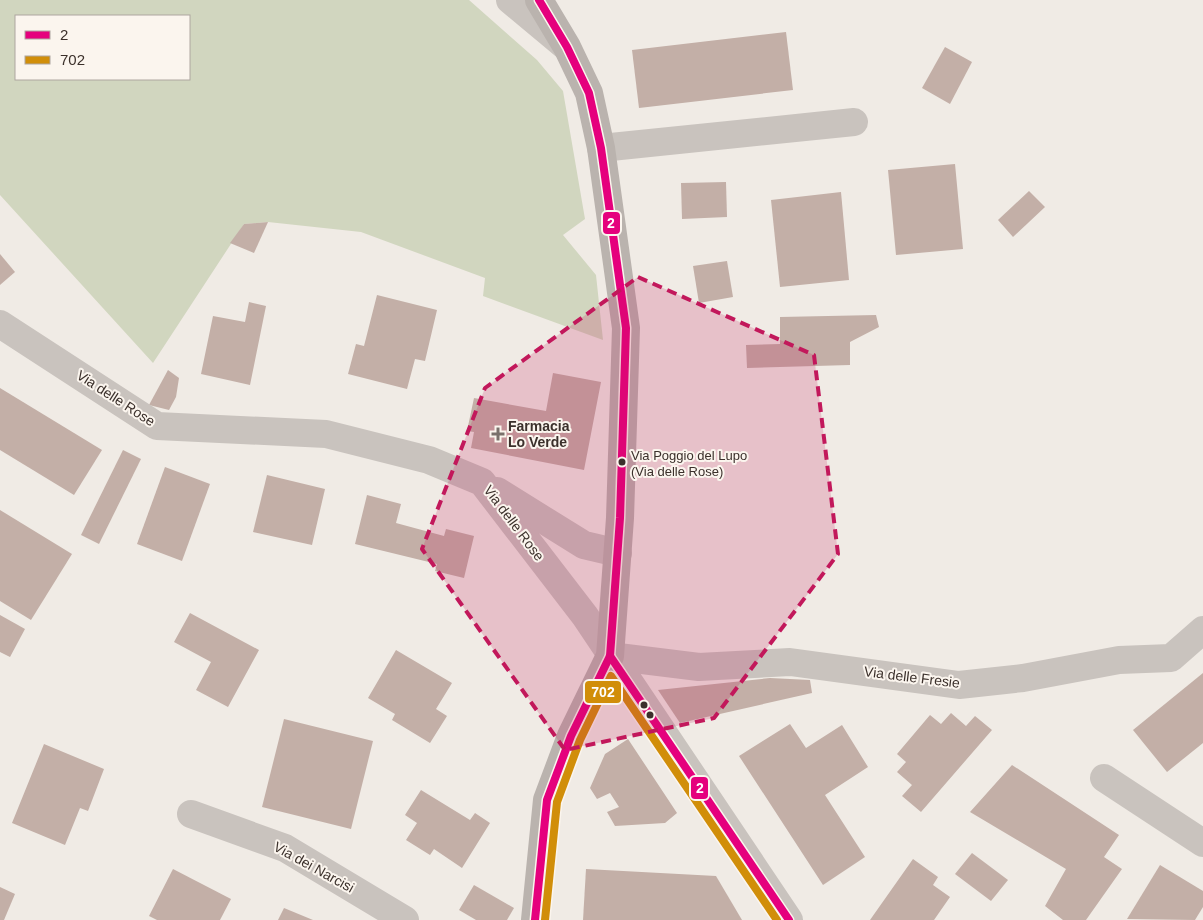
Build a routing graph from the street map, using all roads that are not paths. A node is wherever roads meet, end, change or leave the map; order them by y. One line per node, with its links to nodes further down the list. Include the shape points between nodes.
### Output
1 (510, 0): 3 (street)
2 (539, 0): 3 (street)
3 (567, 47): 5 (street, via 589,93)
4 (854, 122): 5 (street)
5 (601, 148): 8 (street, via 626,328)
6 (0, 324): 7 (street, Via delle Rose, via 157,426 326,434 430,460)
7 (482, 482): 8 (street, via 584,545); 10 (street, Via delle Rose, via 585,616)
8 (618, 553): 10 (street)
9 (1203, 630): 10 (street, Via delle Fresie, via 1171,658 1119,660 1023,678 959,684 790,662 699,667)
10 (610, 656): 15 (street, via 571,736 547,800); 16 (street, Via delle Rose)
11 (1104, 778): 13 (street)
12 (191, 814): 14 (street, Via dei Narcisi, via 285,848)
13 (1203, 843)
14 (405, 920)
15 (535, 920)
16 (789, 920)

